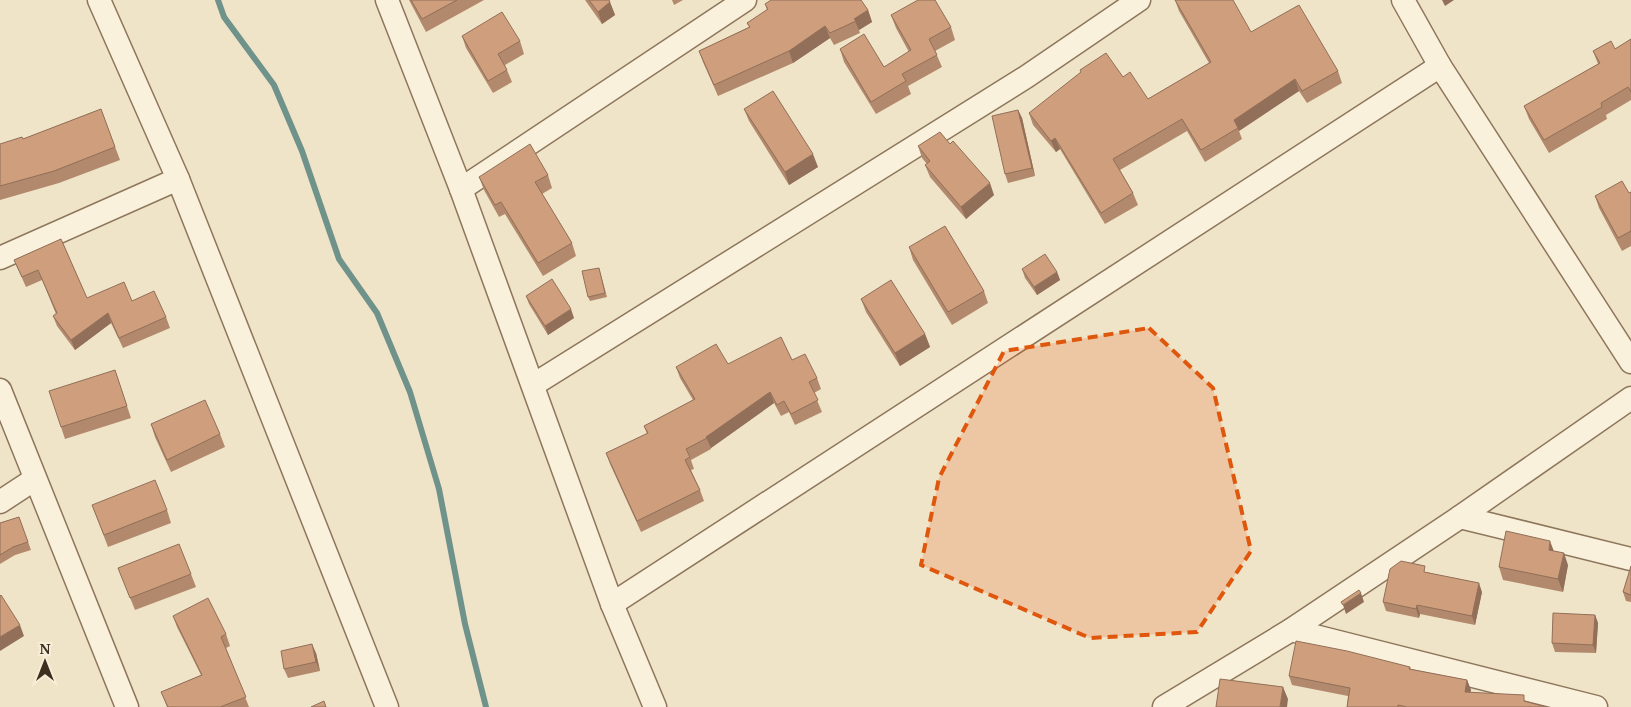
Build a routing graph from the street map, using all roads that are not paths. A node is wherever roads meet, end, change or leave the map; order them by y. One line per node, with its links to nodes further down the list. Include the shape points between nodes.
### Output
1 (99, 0): 7 (street)
2 (386, 0): 8 (street)
3 (745, 0): 8 (street)
4 (1139, 0): 11 (street, via 1017,82)
5 (1403, 0): 6 (street)
6 (1440, 66): 10 (street); 18 (street)
7 (178, 179): 9 (street); 21 (street)
8 (462, 189): 11 (street)
9 (0, 258)
10 (1631, 362)
11 (533, 385): 18 (street)
12 (0, 390): 14 (street)
13 (1631, 398): 16 (street)
14 (35, 480): 15 (street); 20 (street)
15 (0, 502)
16 (1460, 517): 17 (street); 19 (street)
17 (1631, 559)
18 (612, 604): 22 (street)
19 (1291, 630): 23 (street); 24 (street)
20 (127, 707)
21 (387, 707)
22 (656, 707)
23 (1164, 707)
24 (1596, 707)

